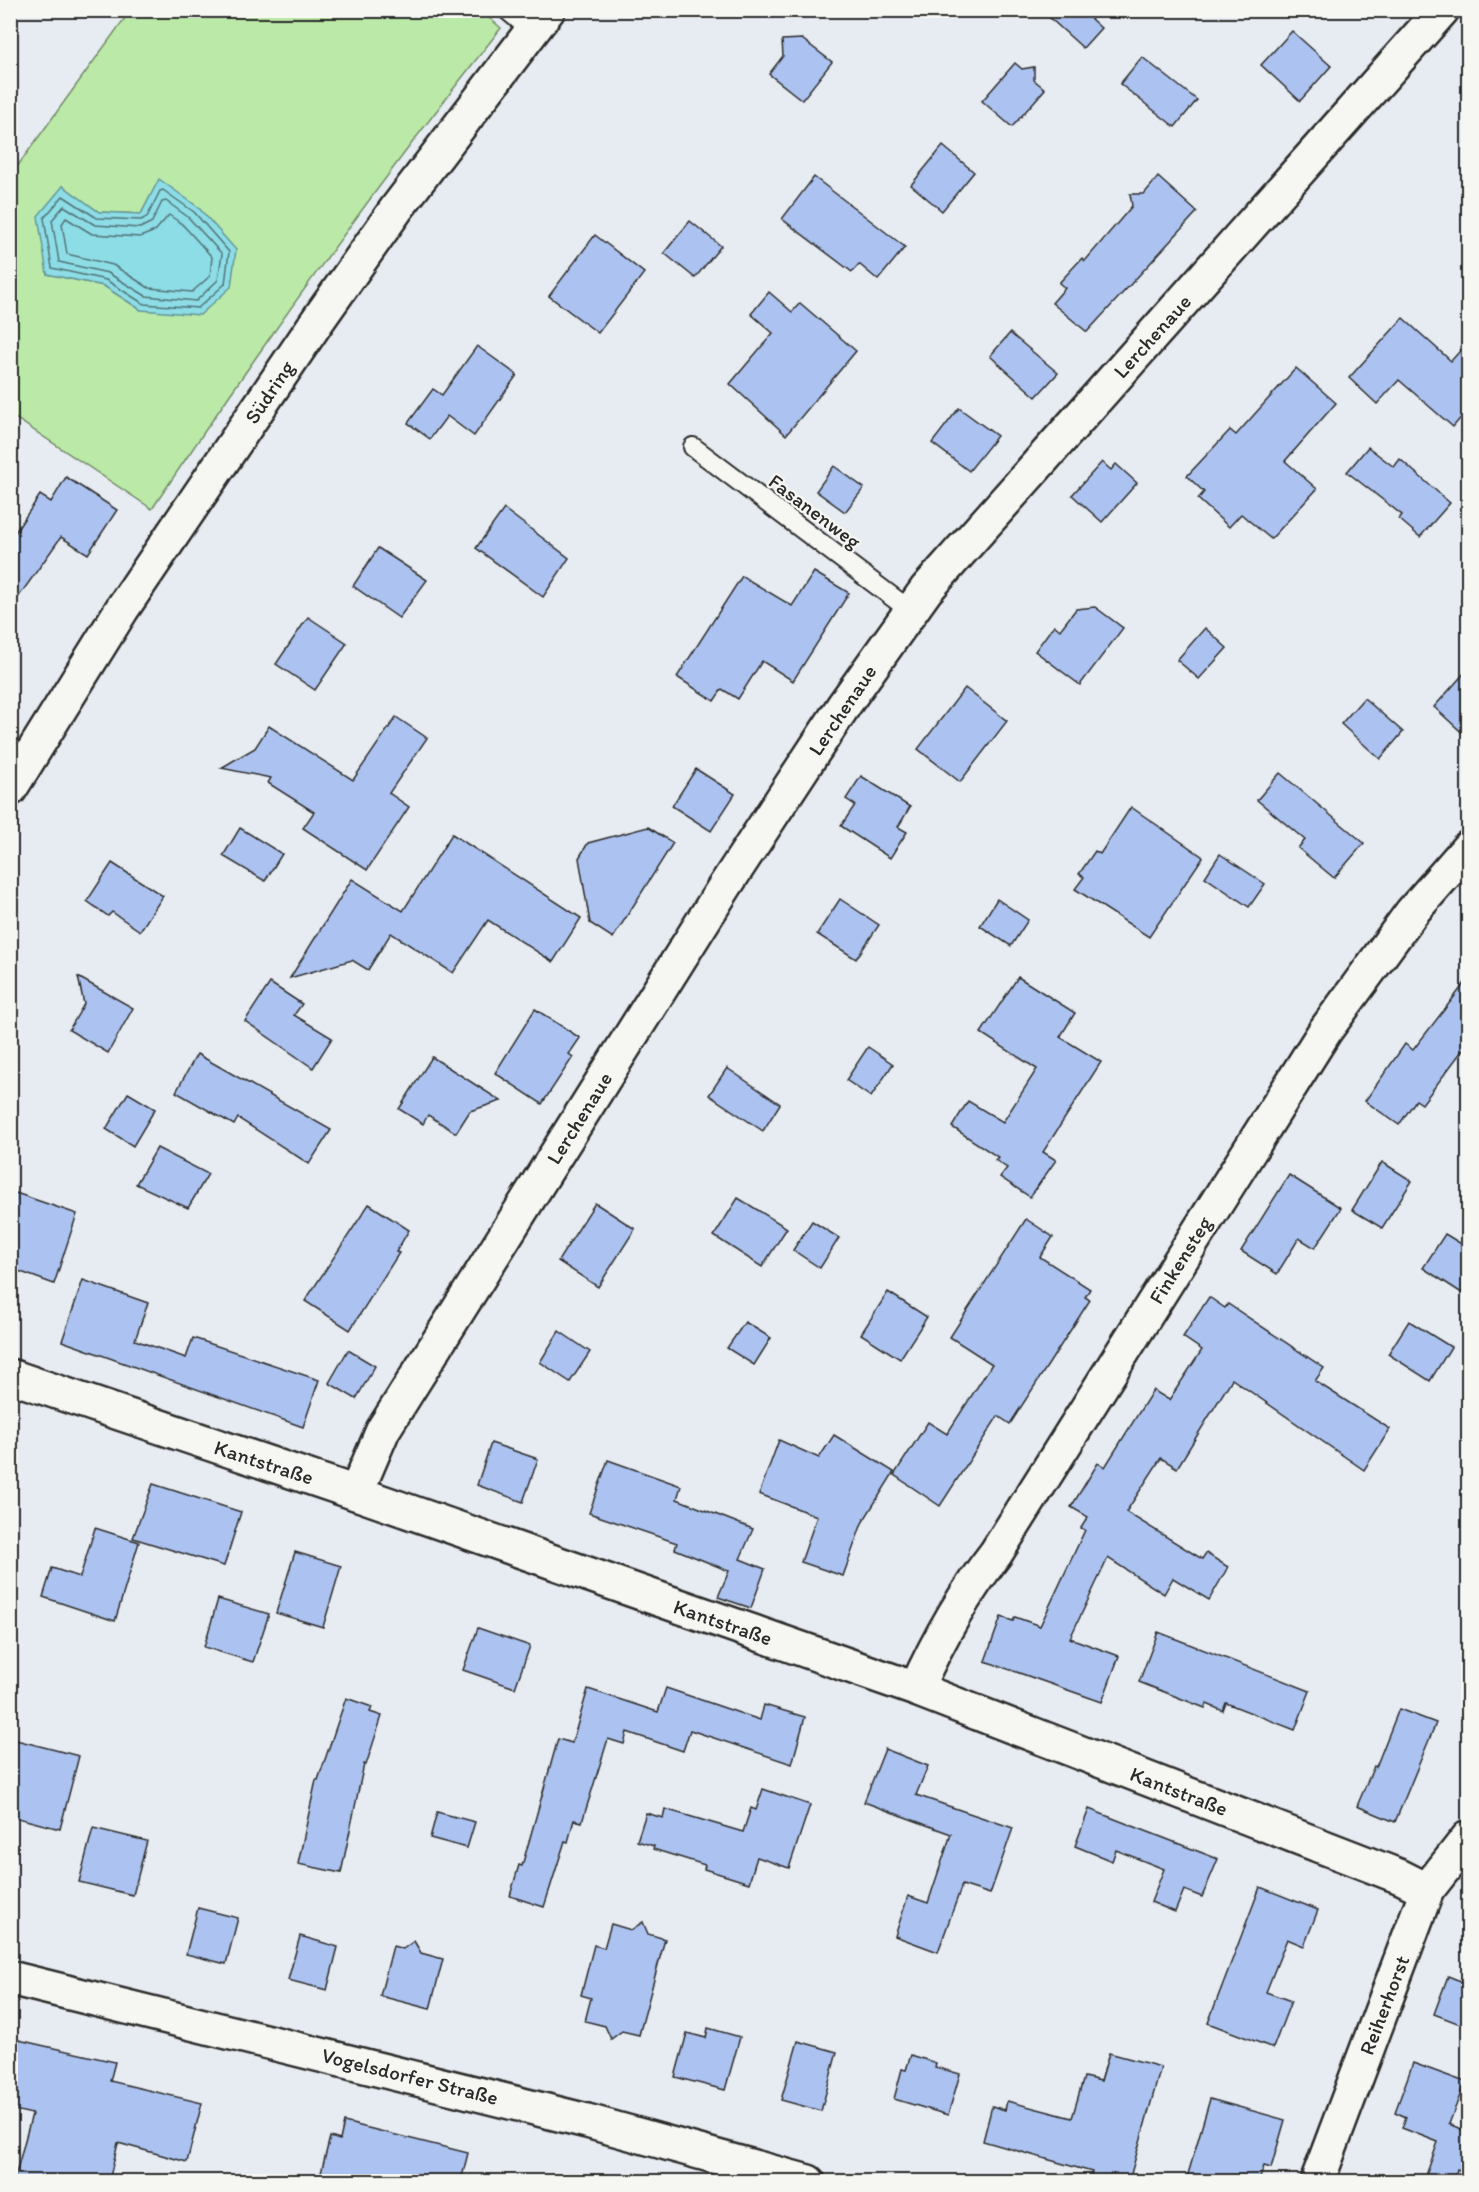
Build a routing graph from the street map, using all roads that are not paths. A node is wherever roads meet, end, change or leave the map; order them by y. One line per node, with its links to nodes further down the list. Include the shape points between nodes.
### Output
1 (1442, 10): 4 (street, Lerchenaue)
2 (529, 17): 5 (street, Südring, via 122,609)
3 (693, 447): 4 (lane, Fasanenweg)
4 (911, 611): 8 (street, Lerchenaue, via 844,705 627,1041 383,1430)
5 (10, 789)
6 (1468, 848): 9 (street, Finkensteg, via 1412,912 1325,1031 996,1553 968,1588)
7 (10, 1376): 8 (street, Kantstraße)
8 (356, 1493): 9 (street, Kantstraße)
9 (916, 1689): 11 (street, Kantstraße)
10 (1468, 1838): 11 (street, Reiherhorst)
11 (1427, 1890): 14 (street, Reiherhorst)
12 (10, 1978): 13 (street, Vogelsdorfer Straße, via 586,2121)
13 (808, 2181)
14 (1317, 2181)

